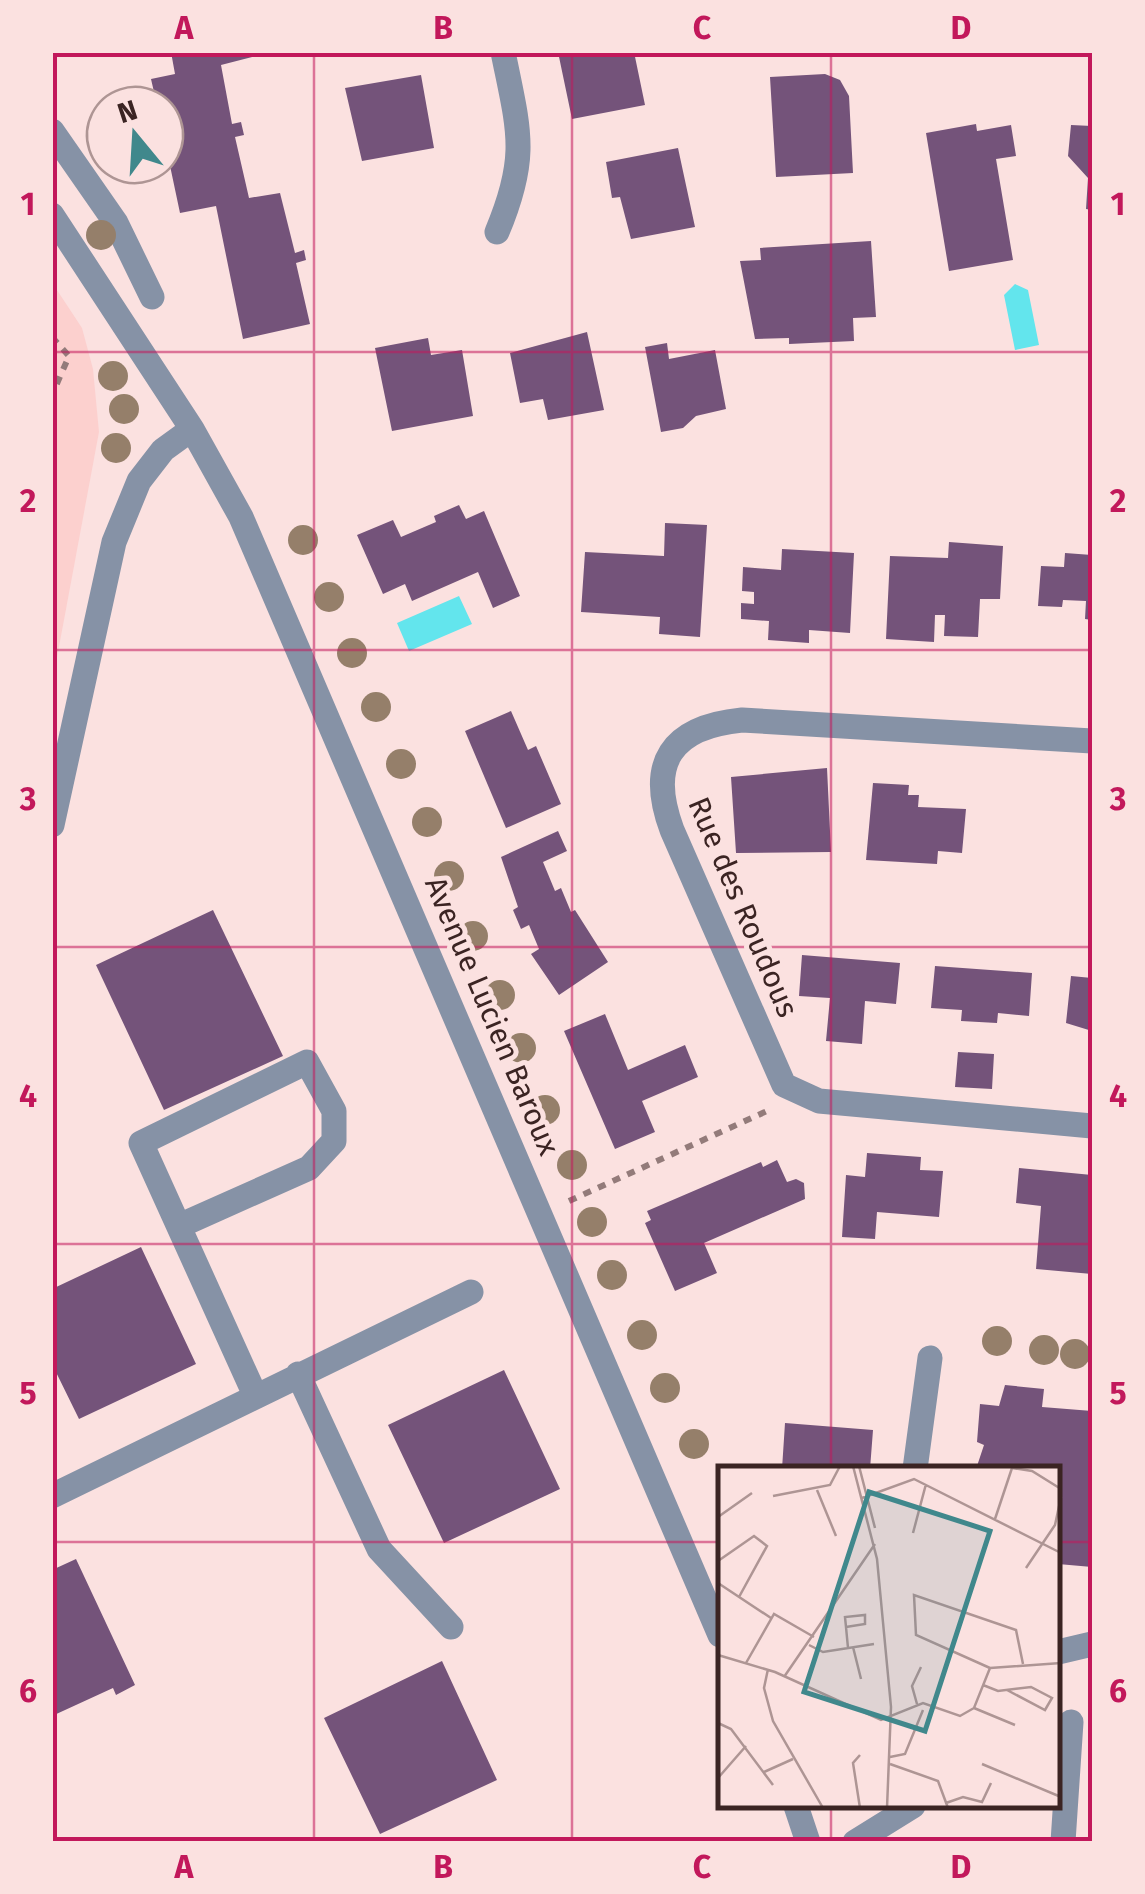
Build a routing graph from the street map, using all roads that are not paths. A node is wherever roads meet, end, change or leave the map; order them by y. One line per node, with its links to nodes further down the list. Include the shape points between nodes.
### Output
1 (503, 52): 4 (street, via 519,134 517,184)
2 (52, 131): 5 (street, via 116,223)
3 (52, 215): 6 (street, Avenue Lucien Baroux)
4 (496, 232)
5 (152, 298)
6 (192, 429): 8 (street, via 163,450 139,481 114,542); 18 (street, Avenue Lucien Baroux, via 257,550)
7 (1092, 741): 9 (street, Rue des Roudous, via 742,720 696,729 680,740 660,778 661,802 784,1084 803,1096)
8 (52, 825)
9 (1092, 1126)
10 (179, 1226): 10 (street, via 142,1143 307,1062 334,1110 334,1141 309,1168); 14 (street)
11 (470, 1292): 13 (street)
12 (930, 1358): 15 (street)
13 (298, 1374): 14 (street); 17 (street, via 379,1549)
14 (256, 1396): 16 (street)
15 (915, 1466)
16 (52, 1496)
17 (451, 1627)
18 (718, 1630)
19 (1092, 1644): 20 (street)
20 (1060, 1652)
21 (1071, 1722): 26 (street)
22 (797, 1809): 24 (street)
23 (908, 1809): 25 (street)
24 (808, 1842)
25 (855, 1842)
26 (1064, 1842)

